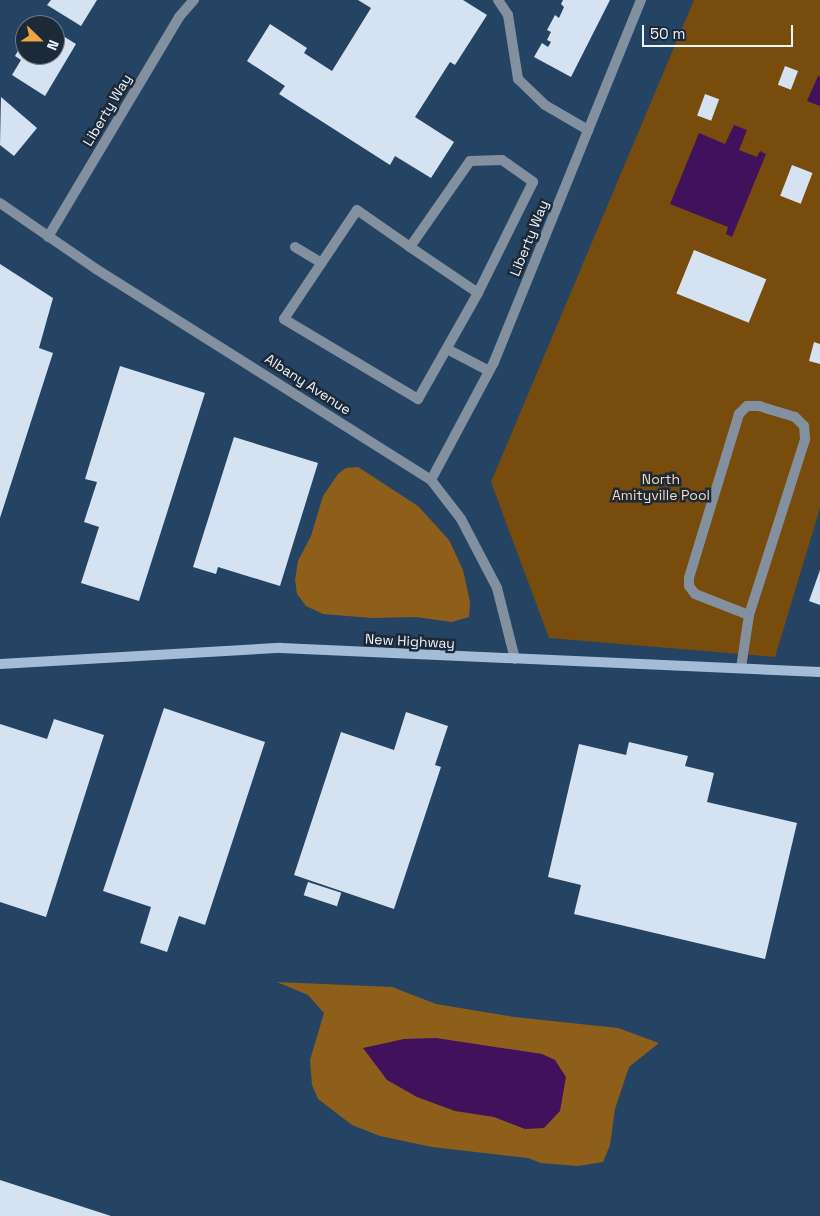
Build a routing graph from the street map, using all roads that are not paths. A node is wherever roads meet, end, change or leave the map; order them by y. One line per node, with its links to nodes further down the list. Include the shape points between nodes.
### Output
1 (194, 0): 6 (street, Liberty Way, via 179,17)
2 (498, 0): 4 (street, via 508,15 518,79 545,104)
3 (641, 0): 4 (street, Liberty Way)
4 (588, 130): 12 (street, Liberty Way)
5 (0, 203): 6 (street, Albany Avenue)
6 (48, 237): 13 (street, Albany Avenue)
7 (410, 247): 9 (street, via 357,210); 10 (street); 10 (street, via 470,160 502,160 533,182)
8 (295, 248): 9 (street)
9 (322, 263): 11 (street, via 284,319 418,399)
10 (478, 293): 11 (street)
11 (447, 349): 12 (street)
12 (489, 371): 13 (street, Liberty Way)
13 (431, 480): 15 (street, Albany Avenue, via 461,519 497,588)
14 (749, 615): 14 (street, via 805,439 804,426 795,417 760,406 747,406 739,414 689,578 689,586 695,594); 17 (street)
15 (515, 659): 16 (main road, New Highway, via 281,648); 17 (main road, New Highway)
16 (0, 664)
17 (741, 668): 18 (main road, New Highway)
18 (820, 672)

